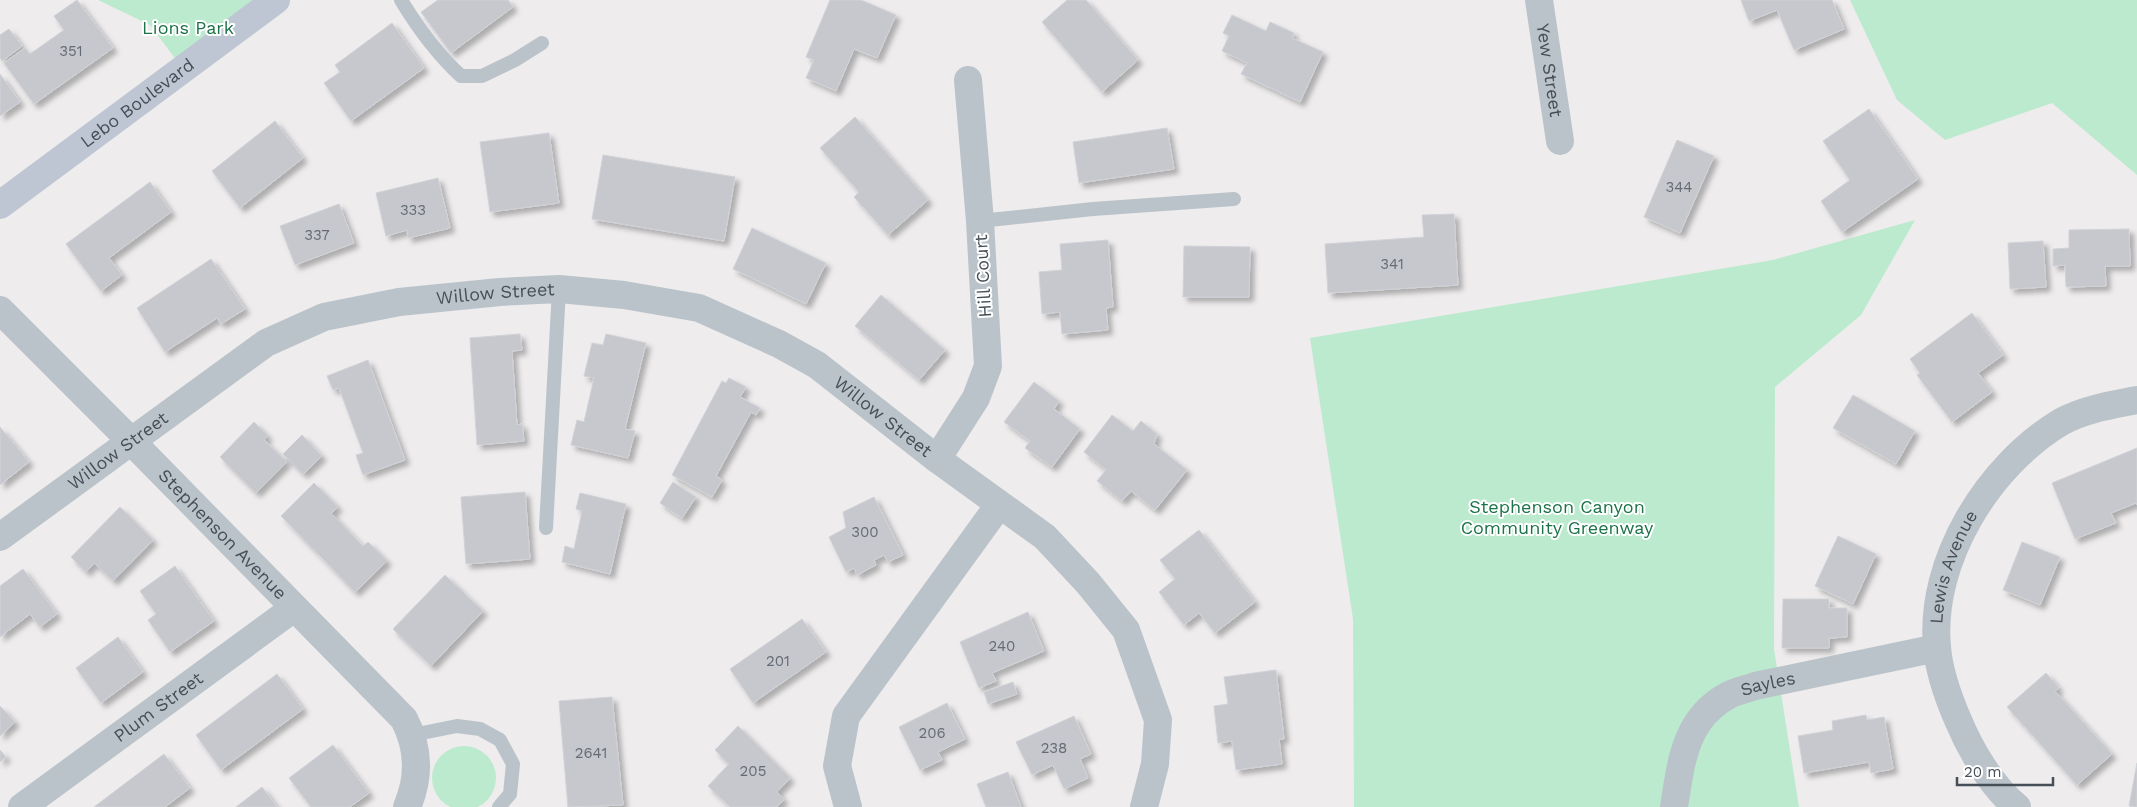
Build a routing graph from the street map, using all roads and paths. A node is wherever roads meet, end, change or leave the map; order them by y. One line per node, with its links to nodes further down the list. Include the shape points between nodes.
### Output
1 (276, 0): 8 (main road, Lebo Boulevard)
2 (401, 0): 4 (lane, via 420,31 461,76 482,76)
3 (1539, 0): 6 (street, Yew Street)
4 (542, 43)
5 (968, 80): 9 (street, Hill Court)
6 (1560, 141)
7 (1234, 199): 9 (lane)
8 (0, 205)
9 (980, 221): 14 (street, Hill Court, via 988,366 976,398)
10 (559, 289): 13 (street, Willow Street, via 398,302 324,316 266,343); 14 (street, Willow Street, via 624,295 699,308 817,365); 16 (lane)
11 (0, 310): 13 (street, Stephenson Avenue)
12 (2137, 400): 19 (street, Lewis Avenue, via 2101,407 2062,422 2022,450 1992,484 1962,529 1944,578 1936,617)
13 (132, 442): 17 (street, Willow Street); 18 (street, Stephenson Avenue)
14 (938, 459): 15 (street, Willow Street)
15 (999, 505): 24 (street, via 846,716 837,766); 25 (street, Willow Street, via 1045,537 1088,582 1126,630 1158,720 1155,764)
16 (546, 528)
17 (0, 537)
18 (294, 608): 20 (street, Stephenson Avenue, via 404,719); 21 (street, Plum Street)
19 (1937, 648): 26 (street, Sayles, via 1730,694 1704,713 1684,748); 27 (street, Lewis Avenue, via 1947,694 1963,733 1984,769)
20 (412, 735): 22 (street, Stephenson Avenue, via 417,774); 23 (lane, via 457,726 480,729 500,740 513,764 510,794)
21 (22, 807)
22 (407, 807)
23 (500, 807)
24 (848, 807)
25 (1144, 807)
26 (1674, 807)
27 (2017, 807)

